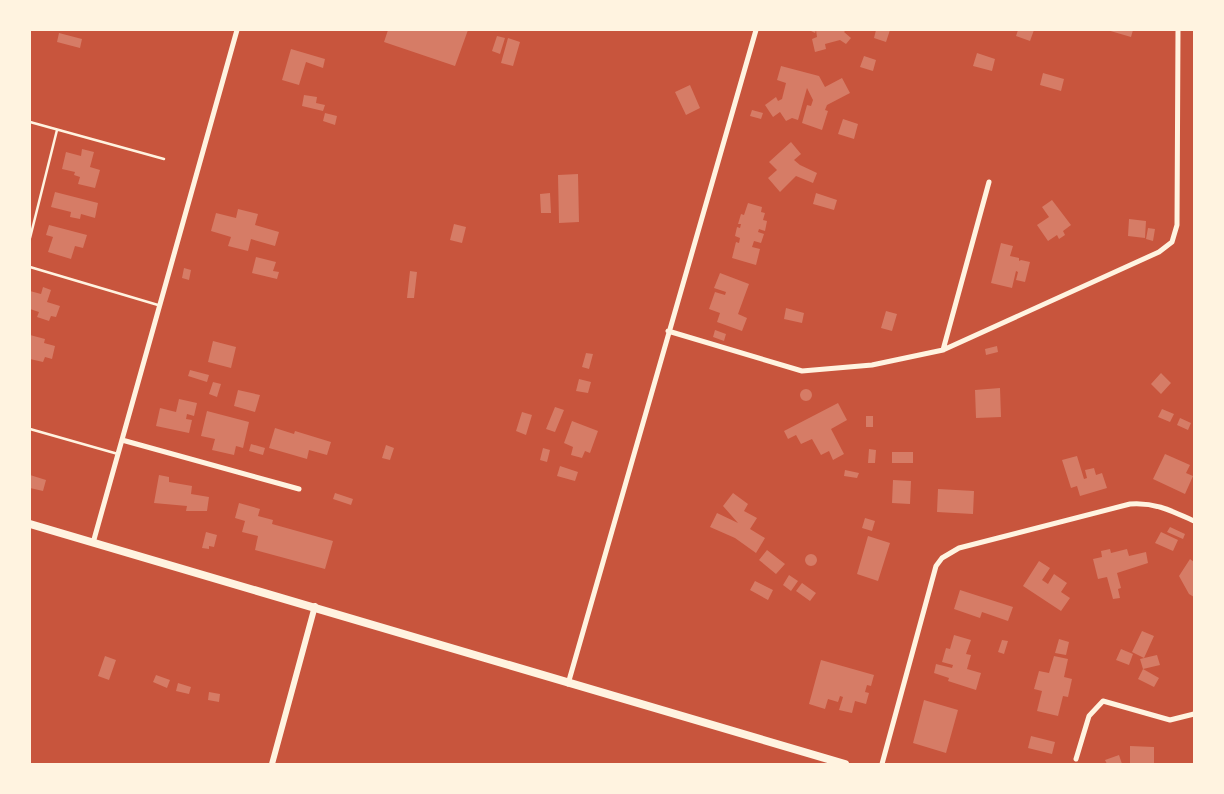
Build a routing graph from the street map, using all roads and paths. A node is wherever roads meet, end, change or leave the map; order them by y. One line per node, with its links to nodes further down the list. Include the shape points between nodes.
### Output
1 (238, 30): 10 (street)
2 (756, 30): 11 (street)
3 (1178, 30): 12 (street, via 1177,225 1172,242 1116,273)
4 (30, 122): 5 (lane)
5 (58, 130): 6 (lane); 8 (lane)
6 (164, 159)
7 (989, 182): 12 (street)
8 (30, 238)
9 (30, 267): 10 (lane)
10 (160, 305): 14 (street)
11 (668, 331): 12 (street, via 802,371 872,365); 21 (street)
12 (943, 350)
13 (30, 429): 15 (lane)
14 (122, 440): 15 (street); 16 (street)
15 (118, 454): 19 (street)
16 (299, 489)
17 (1194, 522): 26 (street, via 1159,505 1130,504 959,548 942,558 936,566)
18 (30, 524): 19 (main road)
19 (93, 543): 20 (main road)
20 (314, 606): 21 (main road); 24 (street)
21 (568, 684): 25 (main road)
22 (1194, 714): 23 (street, via 1170,720 1103,701 1089,716)
23 (1076, 759)
24 (272, 764)
25 (844, 764)
26 (882, 764)

